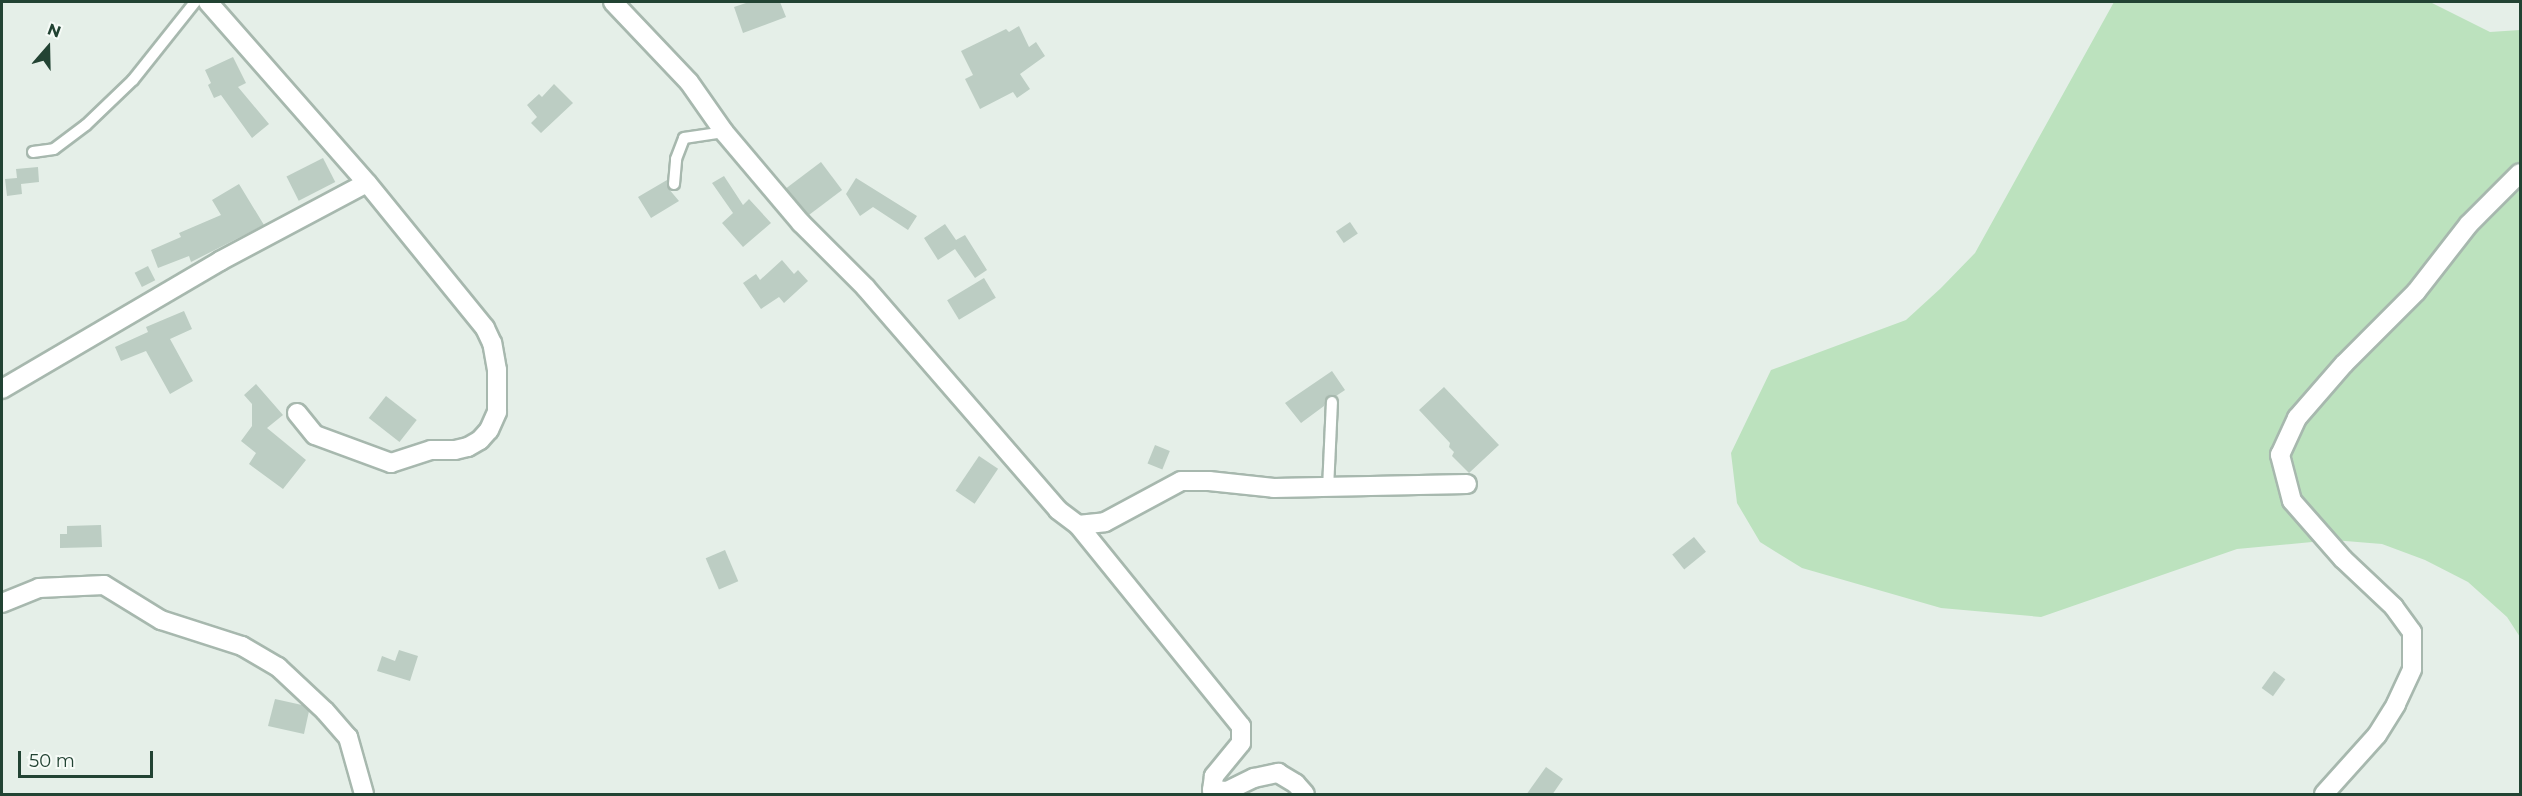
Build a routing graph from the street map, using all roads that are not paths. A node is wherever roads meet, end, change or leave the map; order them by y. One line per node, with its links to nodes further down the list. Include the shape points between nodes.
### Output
1 (195, 2): 5 (lane, via 133,80 86,125 54,149)
2 (208, 2): 7 (street)
3 (612, 2): 4 (street, via 689,82)
4 (724, 132): 8 (lane, via 684,138 676,159); 14 (street, via 801,223 865,287 1058,510)
5 (33, 152)
6 (2520, 172): 18 (street, via 2469,224 2416,292 2297,418 2280,455 2292,501 2343,559 2394,607 2412,632 2412,669 2396,704 2377,735)
7 (367, 183): 9 (street, via 220,261); 11 (street, via 485,328 497,370 497,412 489,430 468,447 431,450 391,463 315,435)
8 (674, 184)
9 (2, 389)
10 (1332, 402): 13 (lane)
11 (297, 413)
12 (1467, 484): 13 (street)
13 (1328, 489): 14 (street, via 1181,481 1104,522)
14 (1078, 525): 17 (street, via 1241,726 1242,743 1214,776 1212,790 1227,791 1254,778 1278,773)
15 (2, 603): 16 (street, via 39,588 104,585 161,620 242,646 278,667 348,737)
16 (364, 795)
17 (1305, 795)
18 (2324, 795)

